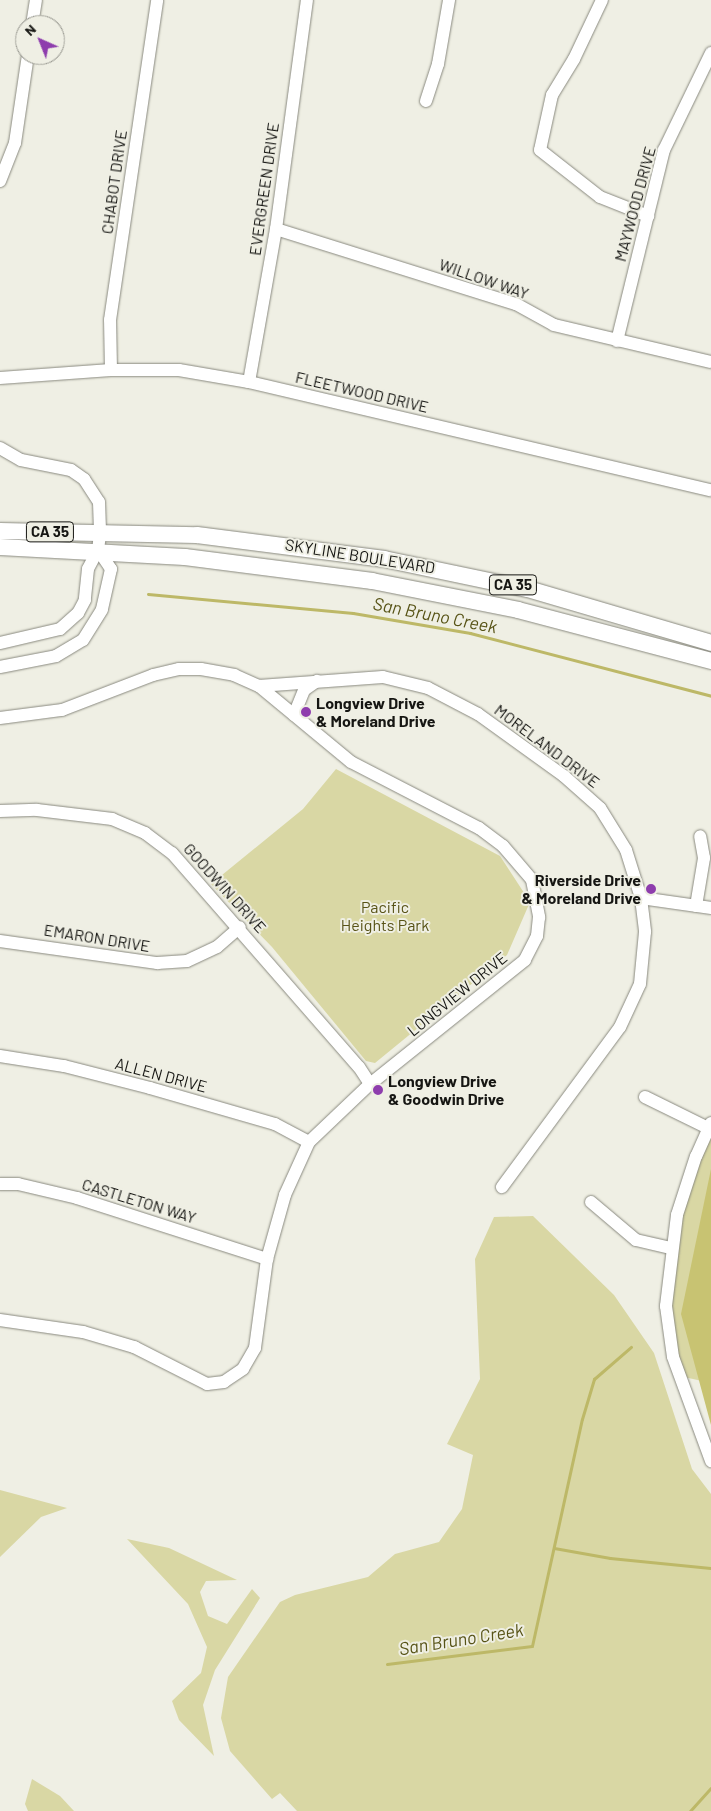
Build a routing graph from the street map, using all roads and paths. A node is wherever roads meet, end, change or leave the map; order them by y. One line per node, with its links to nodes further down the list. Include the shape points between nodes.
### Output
1 (36, 0): 6 (street)
2 (157, 0): 15 (street, CHABOT DRIVE, via 110,320)
3 (307, 0): 12 (street, EVERGREEN DRIVE)
4 (449, 0): 9 (street, via 438,64)
5 (602, 0): 11 (street, via 552,95 540,150 600,197)
6 (34, 15)
7 (711, 53): 11 (street, MAYWOOD DRIVE, via 664,150)
8 (27, 65): 10 (street, via 15,143)
9 (426, 101)
10 (0, 181)
11 (648, 216): 13 (street, MAYWOOD DRIVE)
12 (276, 229): 13 (street, WILLOW WAY, via 516,304 554,325); 17 (street, EVERGREEN DRIVE)
13 (618, 341): 14 (street, WILLOW WAY)
14 (711, 362)
15 (110, 370): 16 (street, FLEETWOOD DRIVE); 17 (street, FLEETWOOD DRIVE, via 179,370)
16 (0, 378)
17 (249, 382): 19 (street, FLEETWOOD DRIVE)
18 (0, 448): 21 (street, via 21,460 71,470 84,479 98,502)
19 (711, 490)
20 (0, 531): 21 (main road, SKYLINE BOULEVARD / CA 35)
21 (100, 534): 23 (street); 25 (main road, SKYLINE BOULEVARD / CA 35, via 244,539 435,568 528,589)
22 (0, 548): 23 (main road, SKYLINE BOULEVARD / CA 35)
23 (98, 550): 24 (street, via 88,570 85,600 70,622 48,633); 26 (main road, SKYLINE BOULEVARD / CA 35, via 232,561 423,590 564,621); 27 (street, via 111,569 102,609 83,640 56,656)
24 (0, 643)
25 (711, 643)
26 (711, 661)
27 (0, 667)
28 (317, 681): 29 (street, MORELAND DRIVE); 30 (street, via 304,690); 34 (street, MORELAND DRIVE, via 383,677 428,688 478,714 564,776 600,808 626,850)
29 (259, 686): 30 (street, LONGVIEW DRIVE); 31 (street, LONGVIEW DRIVE, via 222,671 179,669 153,675 62,710)
30 (294, 715): 40 (street, LONGVIEW DRIVE, via 351,762 479,828 503,846 532,880 539,917 537,936 525,960)
31 (0, 718)
32 (0, 811): 37 (street, GOODWIN DRIVE, via 38,810 112,819 145,833 172,853)
33 (700, 836): 35 (street, via 704,858)
34 (640, 898): 35 (street); 45 (street, MORELAND DRIVE, via 644,959 631,1007 620,1027)
35 (696, 906): 36 (street)
36 (711, 908)
37 (240, 927): 38 (street, EMARON DRIVE, via 217,947 187,961 157,963); 40 (street, GOODWIN DRIVE)
38 (0, 941)
39 (0, 1056): 43 (street, ALLEN DRIVE, via 64,1066 150,1088 275,1124)
40 (370, 1084): 43 (street, LONGVIEW DRIVE)
41 (645, 1097): 42 (street)
42 (710, 1126): 47 (street, via 686,1185)
43 (309, 1142): 48 (street, LONGVIEW DRIVE, via 285,1196)
44 (0, 1184): 48 (street, CASTLETON WAY, via 18,1184 77,1198)
45 (502, 1187)
46 (591, 1202): 47 (street, via 636,1240)
47 (671, 1248): 50 (street, via 666,1306 668,1333 697,1429)
48 (267, 1259): 49 (street, LONGVIEW DRIVE, via 255,1348 243,1369 224,1382 206,1384 134,1347 83,1332)
49 (0, 1320)
50 (711, 1461)

